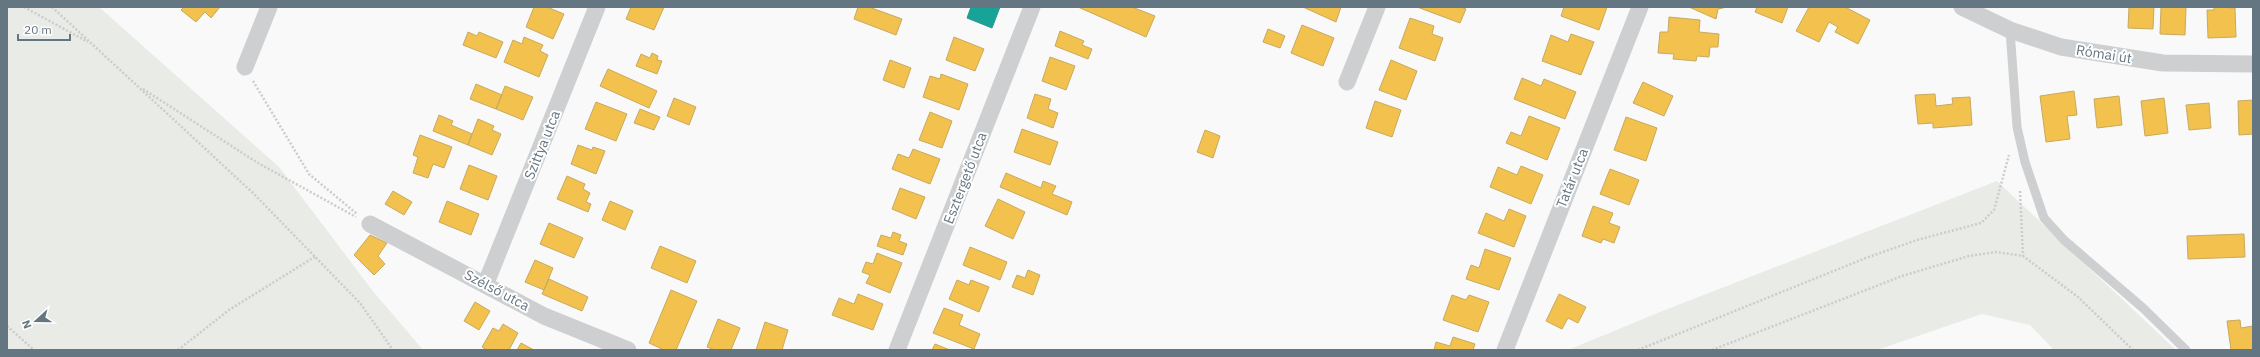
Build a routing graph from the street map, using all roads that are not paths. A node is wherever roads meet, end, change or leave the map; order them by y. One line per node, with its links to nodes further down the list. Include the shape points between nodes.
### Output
1 (269, 7): 9 (street)
2 (597, 7): 12 (street, Szittya utca)
3 (1032, 7): 14 (street, Esztergető utca)
4 (1377, 7): 10 (street)
5 (1640, 7): 15 (street, Tatár utca)
6 (1962, 7): 7 (street, Római út)
7 (2010, 30): 8 (street, Római út, via 2061,46 2163,63); 16 (lane, via 2017,127 2025,162 2044,218 2064,240 2143,308)
8 (2253, 64)
9 (245, 67)
10 (1347, 82)
11 (370, 224): 12 (street, Szélső utca)
12 (486, 283): 13 (street, Szélső utca, via 544,316)
13 (628, 350)
14 (897, 350)
15 (1504, 350)
16 (2186, 350)

